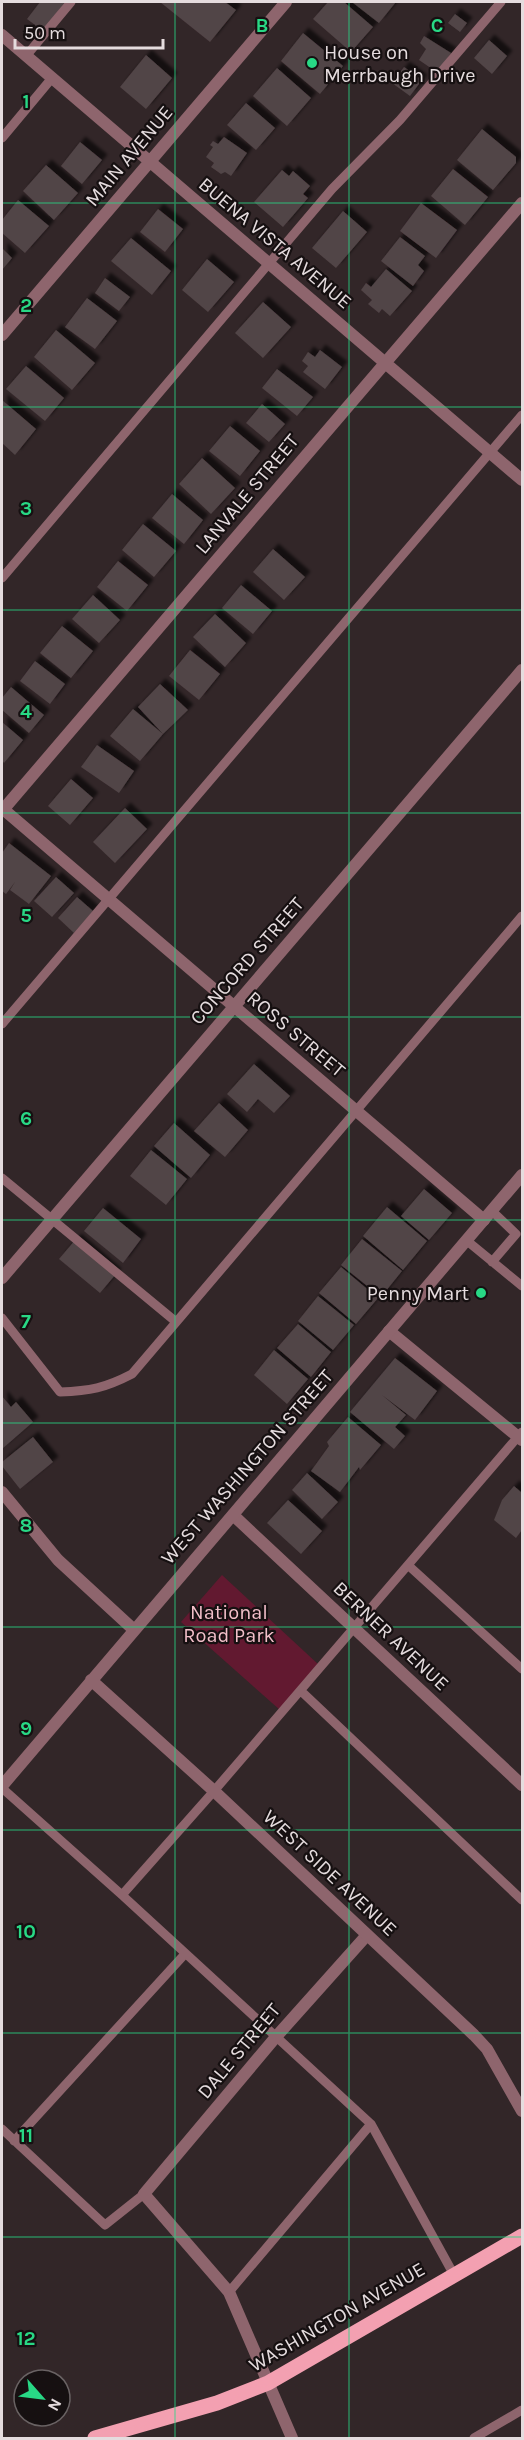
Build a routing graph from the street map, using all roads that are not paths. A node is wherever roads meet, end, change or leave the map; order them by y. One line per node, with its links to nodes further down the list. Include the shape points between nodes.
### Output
1 (70, 2): 5 (lane)
2 (286, 2): 8 (street, MAIN AVENUE)
3 (501, 2): 10 (lane, via 400,120)
4 (2, 35): 5 (street, BUENA VISTA AVENUE)
5 (26, 56): 6 (street, BUENA VISTA AVENUE)
6 (52, 78): 7 (lane); 8 (street, BUENA VISTA AVENUE)
7 (2, 138)
8 (150, 161): 10 (street, BUENA VISTA AVENUE); 11 (street, MAIN AVENUE)
9 (522, 203): 12 (street, LANVALE STREET)
10 (268, 262): 12 (street, BUENA VISTA AVENUE); 16 (lane)
11 (2, 335)
12 (385, 362): 14 (street, BUENA VISTA AVENUE); 18 (street, LANVALE STREET)
13 (522, 415): 14 (lane)
14 (491, 453): 15 (street, BUENA VISTA AVENUE); 19 (lane)
15 (522, 480)
16 (2, 578)
17 (522, 670): 21 (street, CONCORD STREET)
18 (2, 810): 19 (street, ROSS STREET)
19 (108, 899): 21 (street, ROSS STREET); 22 (lane)
20 (522, 916): 23 (lane)
21 (234, 1007): 23 (street, ROSS STREET); 27 (street, CONCORD STREET)
22 (2, 1024)
23 (356, 1111): 26 (street, ROSS STREET); 33 (lane)
24 (522, 1175): 26 (street, WEST WASHINGTON STREET)
25 (2, 1178): 27 (lane)
26 (488, 1215): 28 (street, WEST WASHINGTON STREET); 29 (lane, via 516,1234)
27 (51, 1219): 30 (street, CONCORD STREET); 33 (lane)
28 (466, 1240): 29 (lane); 34 (street, WEST WASHINGTON STREET)
29 (492, 1262): 31 (lane)
30 (2, 1278)
31 (522, 1286)
32 (2, 1318): 33 (lane, via 60,1392 90,1391 132,1374)
33 (175, 1322)
34 (389, 1331): 35 (street); 37 (street, WEST WASHINGTON STREET)
35 (521, 1437): 38 (lane)
36 (2, 1492): 39 (street, via 58,1560)
37 (233, 1515): 39 (street, WEST WASHINGTON STREET); 40 (street, BERNER AVENUE)
38 (410, 1566): 40 (lane); 41 (lane)
39 (133, 1629): 42 (street, WEST WASHINGTON STREET)
40 (354, 1629): 43 (lane); 44 (street, BERNER AVENUE)
41 (522, 1669)
42 (91, 1680): 45 (street, WEST WASHINGTON STREET); 46 (street, WEST SIDE AVENUE)
43 (301, 1691): 46 (lane); 48 (lane)
44 (522, 1785)
45 (2, 1787): 47 (lane)
46 (214, 1791): 47 (lane); 49 (street, WEST SIDE AVENUE)
47 (122, 1895): 50 (lane)
48 (522, 1900)
49 (367, 1935): 51 (street, DALE STREET); 52 (street, WEST SIDE AVENUE, via 488,2049)
50 (184, 1955): 51 (lane); 55 (lane)
51 (275, 2038): 53 (lane); 56 (street, DALE STREET)
52 (522, 2110)
53 (371, 2124): 58 (lane); 59 (lane)
54 (2, 2129): 55 (lane)
55 (14, 2141): 56 (lane, via 105,2225)
56 (144, 2194): 59 (street)
57 (522, 2236): 58 (main road, WASHINGTON AVENUE)
58 (454, 2275): 60 (main road, WASHINGTON AVENUE)
59 (229, 2292): 60 (street)
60 (268, 2383): 62 (main road, WASHINGTON AVENUE, via 218,2403); 63 (street)
61 (522, 2410): 64 (lane)
62 (96, 2439)
63 (292, 2439)
64 (474, 2439)

